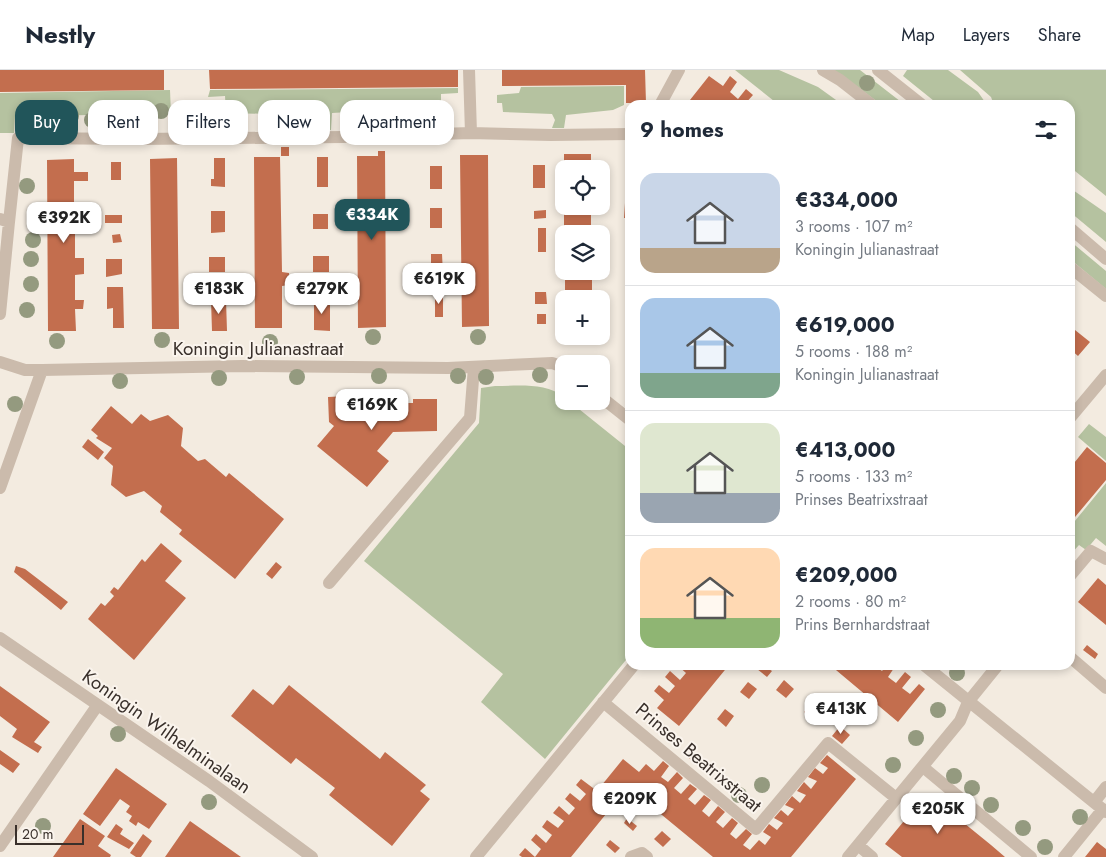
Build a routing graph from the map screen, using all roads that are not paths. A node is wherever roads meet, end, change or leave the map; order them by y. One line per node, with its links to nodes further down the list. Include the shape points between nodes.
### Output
1 (469, 70): 8 (street)
2 (679, 70): 5 (street)
3 (823, 70): 6 (street)
4 (886, 72): 7 (street)
5 (663, 100)
6 (866, 100)
7 (917, 100)
8 (471, 133): 9 (street); 10 (street, via 343,138 18,138)
9 (625, 134)
10 (4, 221): 15 (street)
11 (1075, 232): 12 (street)
12 (1106, 259)
13 (1075, 271): 14 (street)
14 (1106, 296)
15 (0, 314)
16 (0, 362): 19 (street, Koningin Julianastraat, via 24,370)
17 (555, 364): 18 (street, Koningin Julianastraat)
18 (474, 367): 19 (street, Koningin Julianastraat, via 242,366); 27 (street, via 470,418)
19 (42, 370): 24 (street)
20 (1106, 375): 22 (street)
21 (610, 404): 23 (street)
22 (1075, 412)
23 (625, 416)
24 (0, 488)
25 (1106, 559): 26 (street, via 1091,551)
26 (1075, 570)
27 (328, 583)
28 (0, 638): 36 (street, Koningin Wilhelminalaan)
29 (1075, 662): 33 (street)
30 (630, 670): 34 (street)
31 (930, 670): 35 (street)
32 (994, 670): 35 (street)
33 (1106, 688)
34 (603, 702): 39 (street, Prinses Beatrixstraat, via 756,829 828,743); 44 (street)
35 (968, 702): 37 (street, via 960,721); 40 (street)
36 (97, 706): 42 (street); 43 (street, Koningin Wilhelminalaan, via 209,781)
37 (923, 766): 39 (street); 49 (street)
38 (1106, 787): 40 (street)
39 (896, 798): 41 (street)
40 (1101, 807): 50 (street)
41 (858, 845): 47 (street); 48 (street)
42 (0, 846)
43 (312, 857)
44 (476, 857)
45 (631, 857): 46 (street, via 642,853)
46 (647, 857)
47 (848, 857)
48 (872, 857)
49 (1032, 857)
50 (1064, 857)

